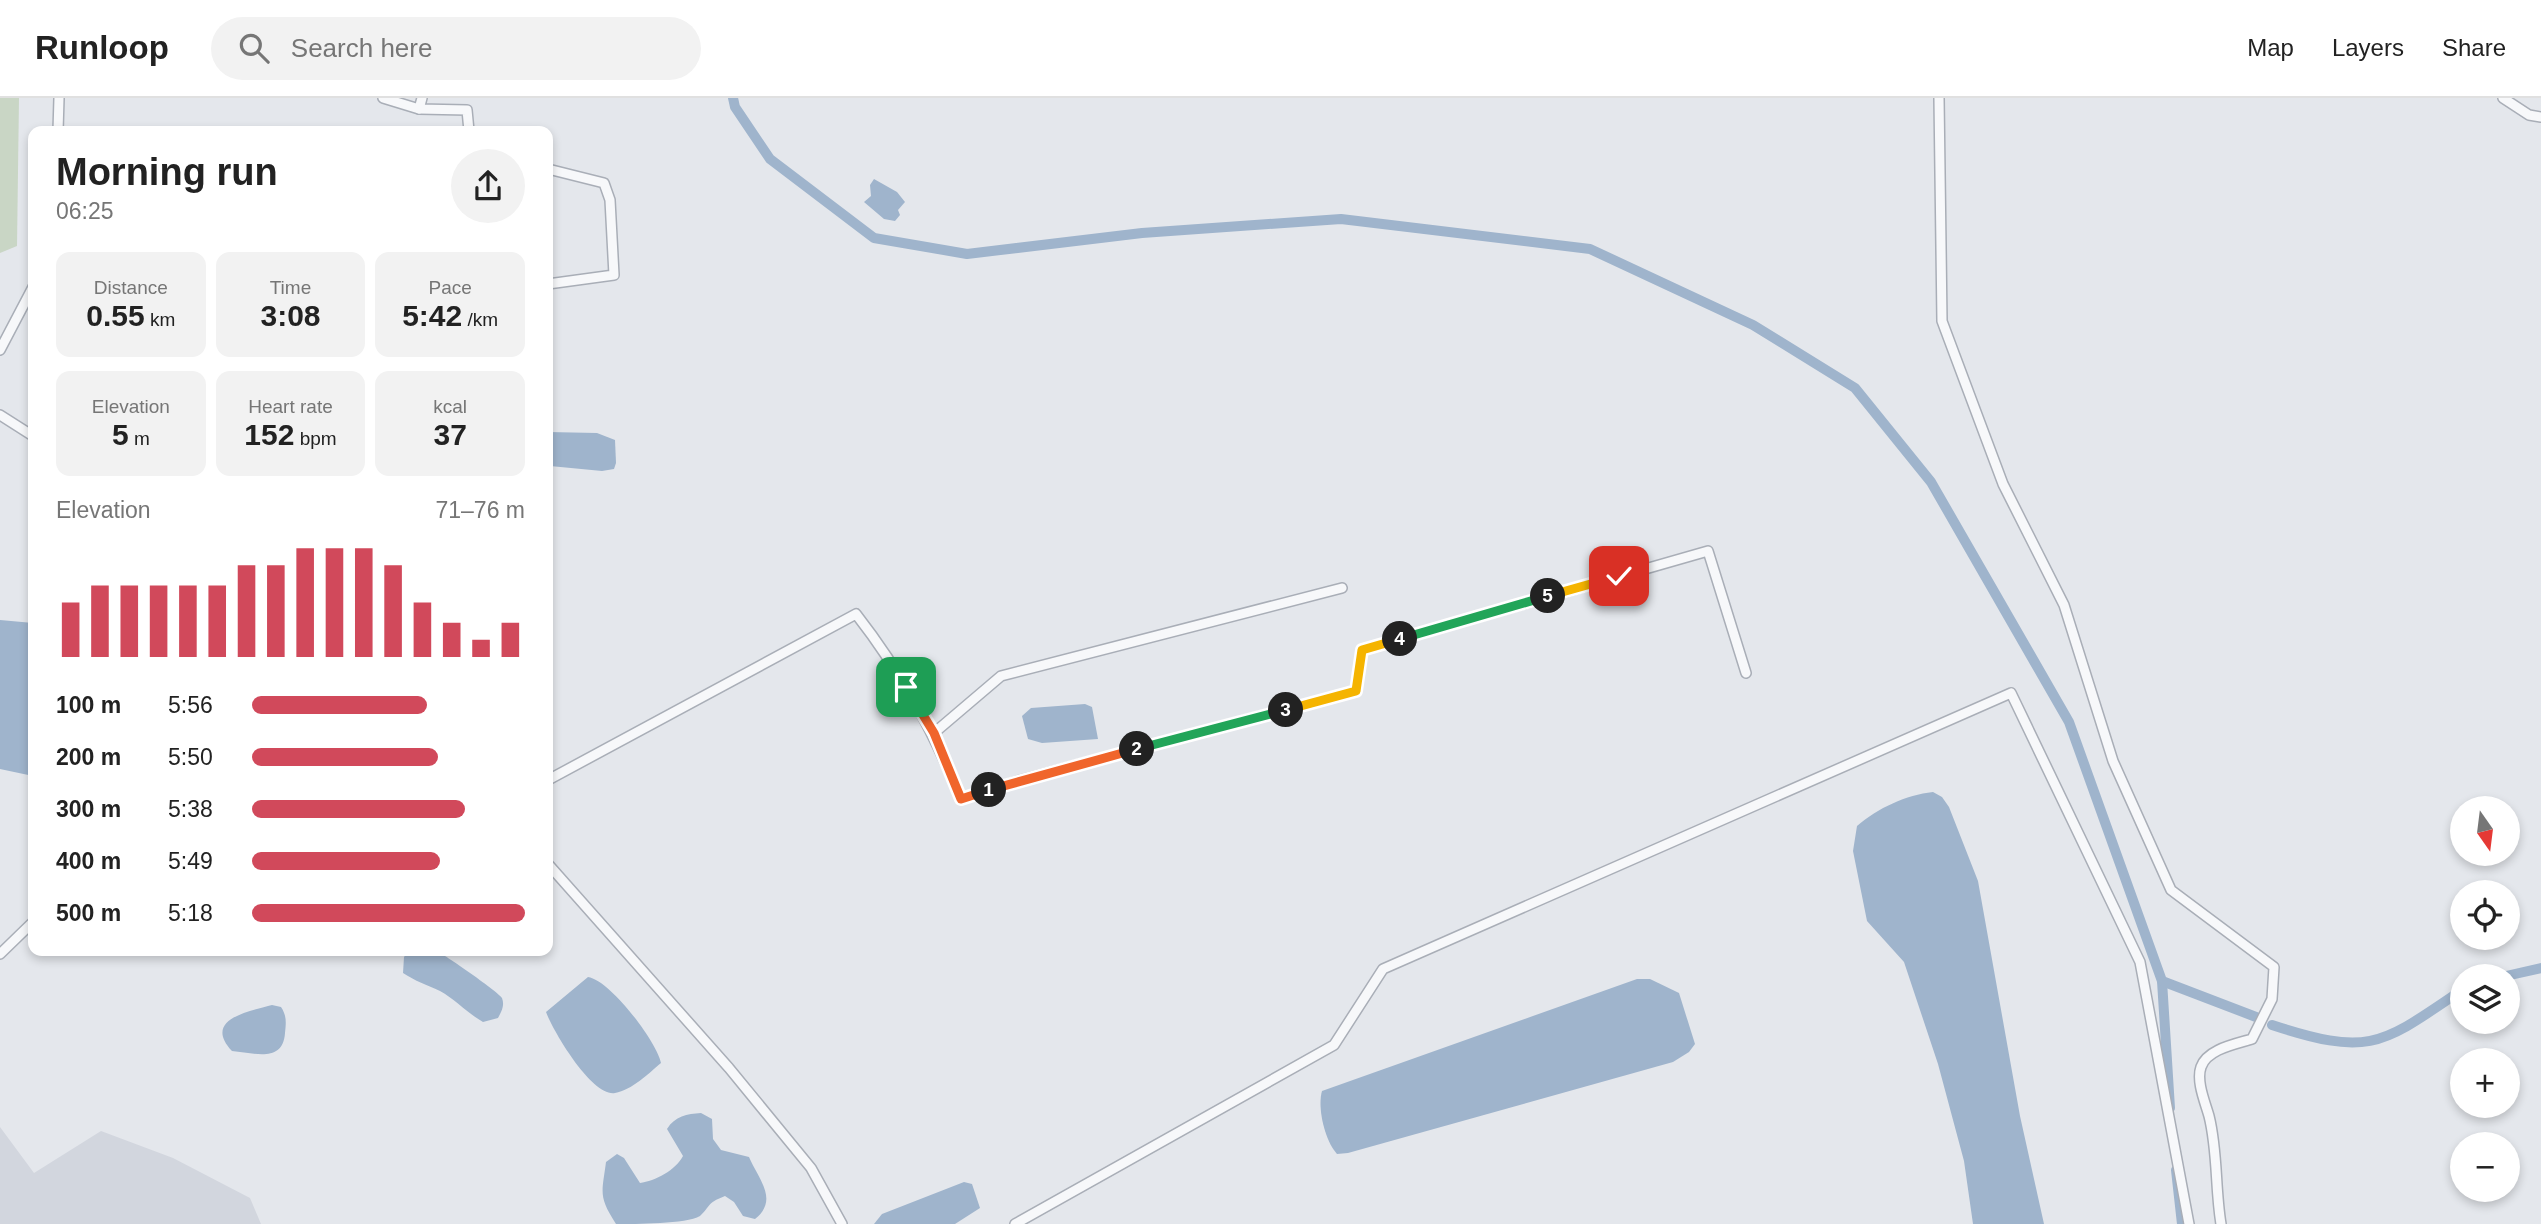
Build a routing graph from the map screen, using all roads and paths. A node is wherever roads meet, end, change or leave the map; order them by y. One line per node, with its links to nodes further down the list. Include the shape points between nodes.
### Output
1 (59, 98): 8 (street)
2 (383, 98): 6 (street)
3 (422, 98): 6 (street)
4 (1939, 98): 26 (street, via 1942,321 2003,485 2064,605 2113,761 2171,890 2274,967 2272,999 2252,1039 2225,1047 2200,1068 2215,1141)
5 (2503, 98): 7 (street, via 2529,115)
6 (419, 109): 9 (street, via 467,110)
7 (2541, 117)
8 (58, 126)
9 (469, 126)
10 (553, 170): 11 (street, via 604,183 610,200 614,275)
11 (553, 284)
12 (28, 297): 13 (street)
13 (0, 350)
14 (0, 415): 15 (street)
15 (28, 433)
16 (1342, 588): 18 (street, via 1000,676)
17 (1746, 674): 18 (street, via 1708,551 1362,650 1356,691 961,799)
18 (934, 733): 19 (street, via 856,614)
19 (553, 777)
20 (553, 870): 23 (street, via 811,1168)
21 (28, 927): 22 (street)
22 (0, 954)
23 (842, 1224)
24 (1015, 1224): 25 (street, via 1334,1045 1383,969 2011,693 2140,962)
25 (2189, 1224)
26 (2221, 1224)

